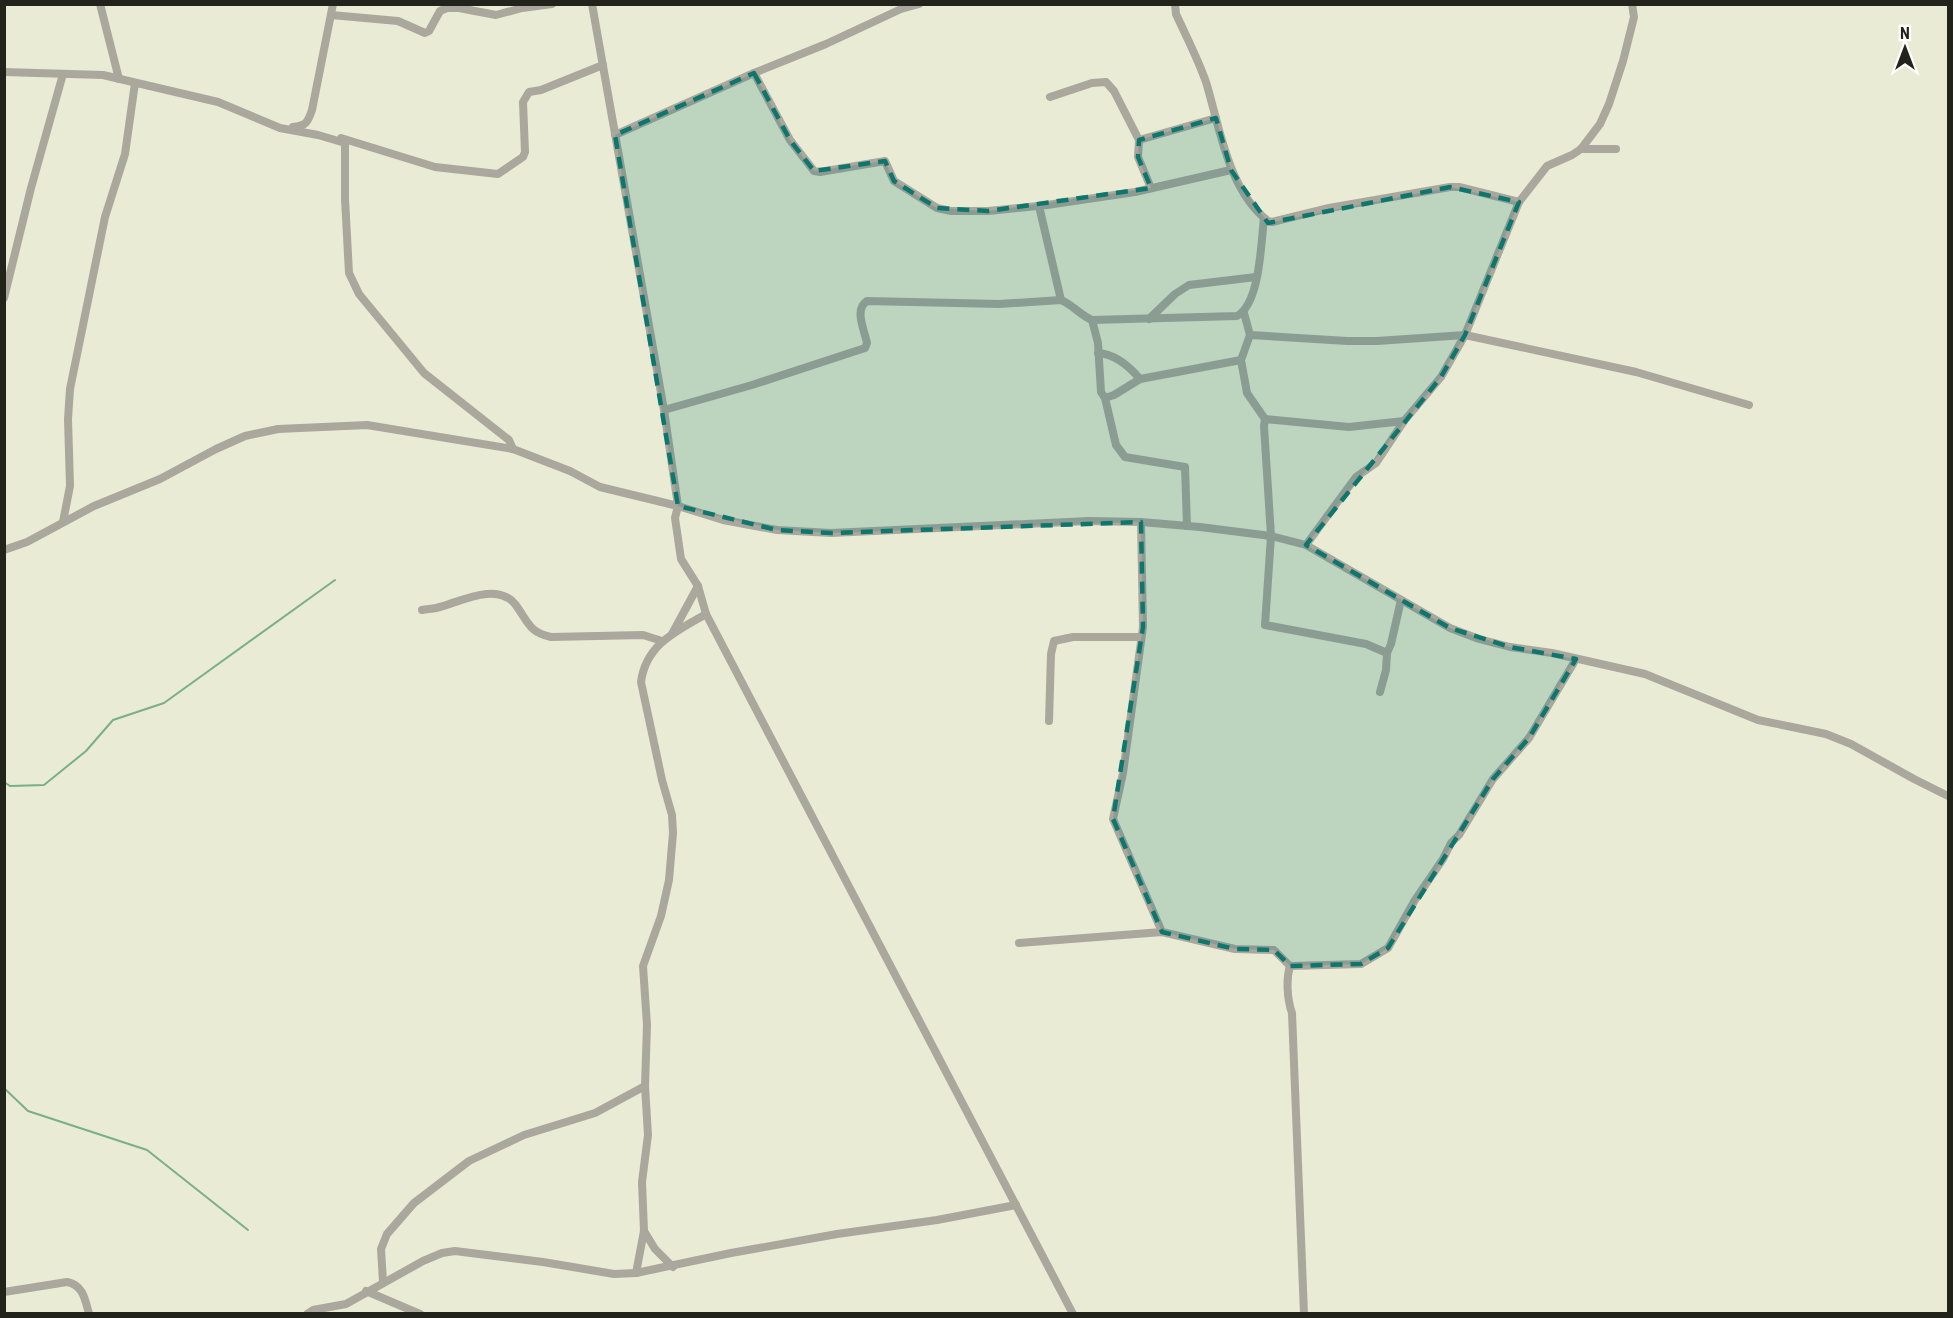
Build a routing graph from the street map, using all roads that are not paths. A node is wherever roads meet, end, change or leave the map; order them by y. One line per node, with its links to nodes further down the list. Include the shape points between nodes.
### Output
1 (100, 4): 14 (street)
2 (333, 4): 9 (street)
3 (552, 4): 8 (street)
4 (592, 4): 10 (street)
5 (919, 4): 12 (street)
6 (1175, 4): 17 (street)
7 (1632, 4): 22 (street, via 1634,17 1609,104)
8 (506, 9): 9 (street, via 496,15 447,8 440,11 425,33 399,21)
9 (331, 15): 18 (street, via 312,110)
10 (603, 65): 18 (street, via 529,92 524,102 525,152 498,174 435,167); 20 (street)
11 (4, 72): 13 (street)
12 (754, 73): 20 (street); 27 (street, via 790,140 814,171 885,161 894,181 937,208 988,212)
13 (63, 74): 14 (street); 30 (street)
14 (120, 79): 15 (street)
15 (135, 83): 19 (street, via 218,102); 47 (street, via 125,154 105,217 70,389 70,486)
16 (1050, 97): 21 (street, via 1106,82)
17 (1216, 118): 21 (street); 24 (street)
18 (303, 126): 19 (street)
19 (280, 128): 45 (street, via 345,143 349,273 359,294 424,373 509,440)
20 (615, 135): 42 (street)
21 (1139, 140): 25 (street, via 1138,157)
22 (1581, 149): 23 (street); 26 (street, via 1547,166)
23 (1616, 149)
24 (1231, 170): 25 (street); 28 (street)
25 (1151, 188): 27 (street)
26 (1520, 202): 28 (street, via 1450,187 1272,222); 36 (street)
27 (1040, 206): 31 (street)
28 (1264, 218): 29 (street)
29 (1256, 277): 32 (street, via 1253,297); 33 (street, via 1189,285)
30 (4, 298)
31 (1061, 300): 34 (street); 42 (street, via 999,304 867,301 860,310 865,348)
32 (1244, 313): 33 (street); 35 (street)
33 (1149, 319): 34 (street)
34 (1092, 320): 37 (street)
35 (1250, 335): 36 (street, via 1347,341); 38 (street)
36 (1465, 335): 41 (street, via 1636,372); 44 (street, via 1441,377)
37 (1098, 353): 39 (street, via 1110,354); 40 (street, via 1101,392)
38 (1241, 360): 39 (street); 43 (street, via 1247,393)
39 (1140, 379): 40 (street)
40 (1105, 398): 49 (street, via 1116,445 1125,457 1185,467)
41 (1749, 405)
42 (664, 410): 46 (street)
43 (1265, 419): 44 (street, via 1348,427); 50 (street)
44 (1404, 421): 51 (street, via 1383,455 1356,477)
45 (513, 449): 46 (street, via 600,487); 47 (street, via 367,425 278,429 245,436)
46 (678, 506): 48 (street, via 723,520 777,530 831,533); 53 (street, via 675,518 681,559)
47 (63, 522): 52 (street)
48 (1141, 522): 49 (street); 58 (street)
49 (1187, 526): 50 (street)
50 (1271, 536): 51 (street); 60 (street, via 1265,625 1366,644)
51 (1306, 545): 54 (street)
52 (4, 550)
53 (698, 586): 56 (street); 57 (street)
54 (1401, 600): 60 (street); 61 (street, via 1450,628 1479,639)
55 (422, 610): 59 (street, via 490,594 513,602 531,628 541,635 643,635)
56 (706, 614): 57 (street); 69 (street)
57 (672, 634): 59 (street)
58 (1140, 637): 63 (street, via 1073,637 1054,641); 65 (street, via 1124,773 1113,819)
59 (662, 641): 68 (street, via 643,667 641,682 673,833 661,916 643,966)
60 (1387, 653): 62 (street)
61 (1576, 659): 64 (street, via 1645,674 1758,720 1826,734); 67 (street, via 1529,738 1493,779 1451,843 1388,948 1361,964)
62 (1380, 692)
63 (1049, 721)
64 (1948, 796)
65 (1162, 932): 66 (street); 67 (street, via 1235,949 1274,950)
66 (1019, 943)
67 (1290, 966): 80 (street)
68 (645, 1086): 70 (street, via 648,1135 642,1182); 73 (street, via 595,1113 524,1135 469,1161 414,1203 387,1234 381,1249)
69 (1016, 1205): 71 (street); 79 (street)
70 (644, 1231): 71 (street, via 655,1249); 72 (street)
71 (673, 1266): 72 (street)
72 (636, 1273): 73 (street, via 614,1274 455,1251 432,1257)
73 (383, 1282): 74 (street)
74 (366, 1291): 77 (street, via 346,1304); 78 (street)
75 (4, 1292): 76 (street, via 74,1283 80,1287)
76 (89, 1314)
77 (307, 1314)
78 (420, 1314)
79 (1073, 1314)
80 (1304, 1314)

